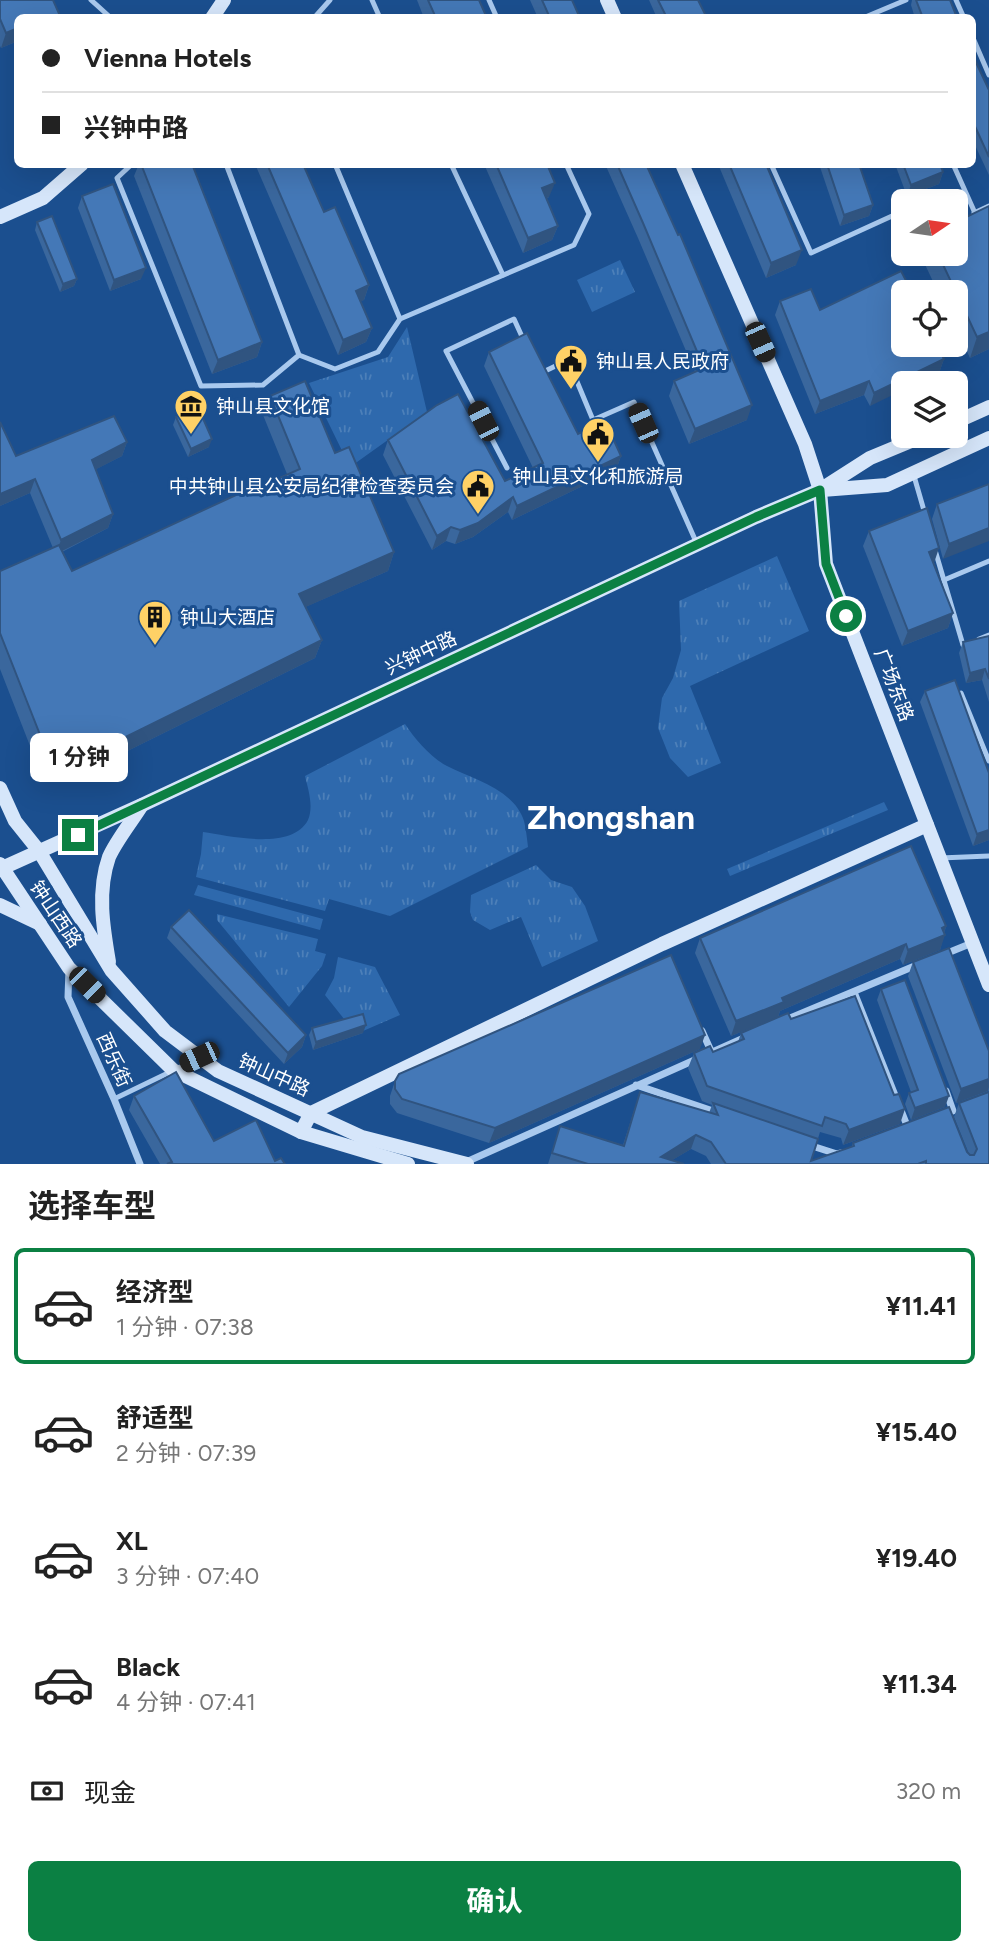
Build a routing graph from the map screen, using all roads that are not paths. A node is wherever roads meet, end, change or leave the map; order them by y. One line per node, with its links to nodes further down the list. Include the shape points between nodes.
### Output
1 (91, 0): 5 (lane)
2 (330, 0): 6 (lane)
3 (906, 0): 4 (lane)
4 (885, 9): 7 (lane); 8 (lane)
5 (107, 14)
6 (318, 14)
7 (873, 14)
8 (887, 14)
9 (976, 45): 10 (lane)
10 (989, 75)
11 (77, 168): 24 (main road, via 43,198)
12 (128, 168): 28 (lane, via 117,178 201,386 263,385)
13 (228, 168): 28 (lane)
14 (337, 168): 26 (lane)
15 (452, 168): 25 (lane)
16 (568, 168): 25 (lane, via 589,214 574,244)
17 (684, 168): 36 (main road, 广场东路, via 805,444)
18 (773, 168): 22 (lane, via 811,253)
19 (955, 168): 21 (lane)
20 (989, 205): 21 (lane)
21 (975, 213): 23 (lane)
22 (891, 216)
23 (968, 216)
24 (0, 217)
25 (503, 275): 26 (lane)
26 (400, 319): 28 (lane, via 378,352 335,369)
27 (529, 352): 34 (lane, via 514,319 446,351)
28 (299, 355)
29 (535, 363): 39 (lane, via 540,374 568,360 593,420 634,402)
30 (989, 407): 31 (main road)
31 (968, 417)
32 (989, 438): 35 (main road, 兴钟中路)
33 (894, 448): 36 (main road, 兴钟中路)
34 (507, 468)
35 (913, 473): 36 (main road, 兴钟中路, via 887,485); 37 (lane)
36 (820, 490): 39 (main road, 兴钟中路); 47 (main road, 广场东路, via 826,564)
37 (928, 526)
38 (932, 540): 41 (lane)
39 (697, 544): 46 (main road, 兴钟中路)
40 (989, 561): 41 (lane)
41 (944, 579): 42 (lane, via 962,645)
42 (989, 635)
43 (961, 693): 44 (lane)
44 (989, 761)
45 (0, 788): 48 (main road, 钟山西路, via 15,821)
46 (142, 805): 48 (main road, 兴钟中路); 58 (main road, via 110,856 103,884 102,923)
47 (927, 825): 50 (main road, 广场东路); 73 (main road)
48 (39, 851): 51 (main road, 兴钟中路); 58 (main road, 钟山中路)
49 (989, 856): 50 (lane)
50 (940, 858): 54 (main road, 广场东路)
51 (1, 867): 53 (main road, 钟山西路)
52 (0, 905): 53 (main road)
53 (40, 925): 57 (main road, 钟山西路)
54 (973, 942): 55 (street); 61 (main road, 广场东路)
55 (933, 959)
56 (922, 964): 59 (street)
57 (69, 968): 68 (main road, 钟山西路); 71 (street, 西乐街, via 68,997)
58 (110, 970): 67 (main road, 钟山中路, via 165,1031)
59 (901, 972): 60 (street); 62 (street)
60 (905, 985)
61 (989, 985)
62 (854, 992): 63 (street); 76 (street)
63 (771, 1026)
64 (701, 1028): 66 (street)
65 (759, 1031): 66 (street)
66 (711, 1051): 69 (street)
67 (199, 1057): 68 (lane); 73 (main road, 钟山中路, via 218,1071)
68 (173, 1070): 71 (lane); 77 (main road, 钟山西路)
69 (636, 1085): 74 (street); 81 (street)
70 (944, 1086): 72 (street, via 950,1112)
71 (114, 1099): 82 (street, 西乐街)
72 (965, 1106)
73 (311, 1113): 77 (main road); 81 (main road, 钟山中路, via 362,1137)
74 (724, 1115)
75 (921, 1123): 76 (street)
76 (908, 1128): 78 (street)
77 (301, 1132): 83 (main road, 钟山西路)
78 (896, 1132)
79 (799, 1141): 80 (street, via 837,1154)
80 (849, 1150)
81 (466, 1163)
82 (140, 1164)
83 (408, 1164)

